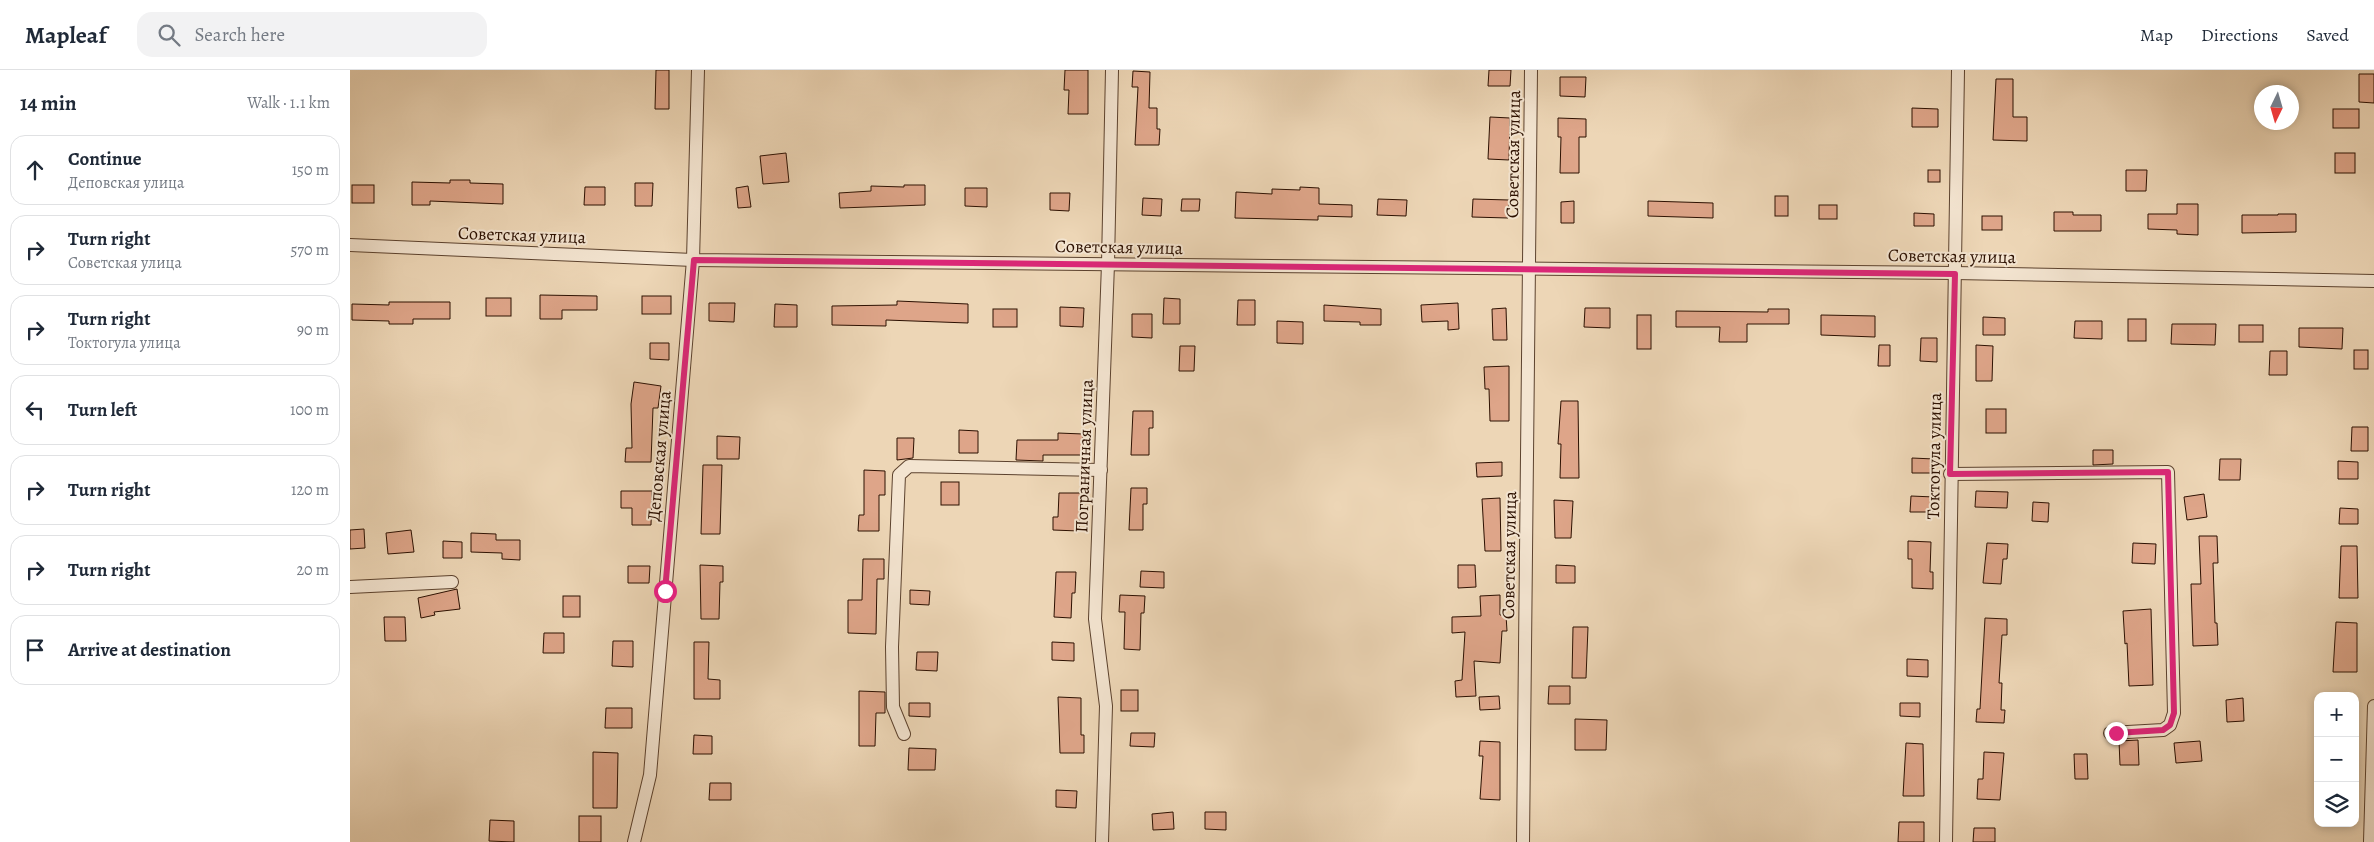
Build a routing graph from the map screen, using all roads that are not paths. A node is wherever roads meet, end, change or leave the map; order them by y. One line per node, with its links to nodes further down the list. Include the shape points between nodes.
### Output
1 (698, 70): 6 (street, Деповская улица)
2 (1112, 70): 7 (street, Пограничная улица)
3 (1531, 70): 8 (street, Советская улица)
4 (1958, 70): 9 (street, Токтогула улица)
5 (350, 245): 6 (street, Советская улица)
6 (694, 260): 7 (street, Советская улица); 19 (street, Деповская улица, via 650,775)
7 (1108, 264): 8 (street, Советская улица); 11 (street, Пограничная улица)
8 (1529, 269): 9 (street, Советская улица); 21 (street, Советская улица)
9 (1955, 274): 10 (street, Советская улица); 12 (street, Токтогула улица)
10 (2374, 281)
11 (1100, 470): 17 (street, via 909,466 899,475 892,647 893,707); 20 (street, Пограничная улица, via 1095,619 1106,706)
12 (1950, 474): 16 (street, via 2168,472 2174,713 2170,725 2163,730); 22 (street, Токтогула улица)
13 (452, 582): 14 (street)
14 (350, 588)
15 (2374, 706): 18 (street)
16 (2110, 733)
17 (904, 734)
18 (2374, 742): 23 (street)
19 (634, 842)
20 (1102, 842)
21 (1523, 842)
22 (1946, 842)
23 (2370, 842)

